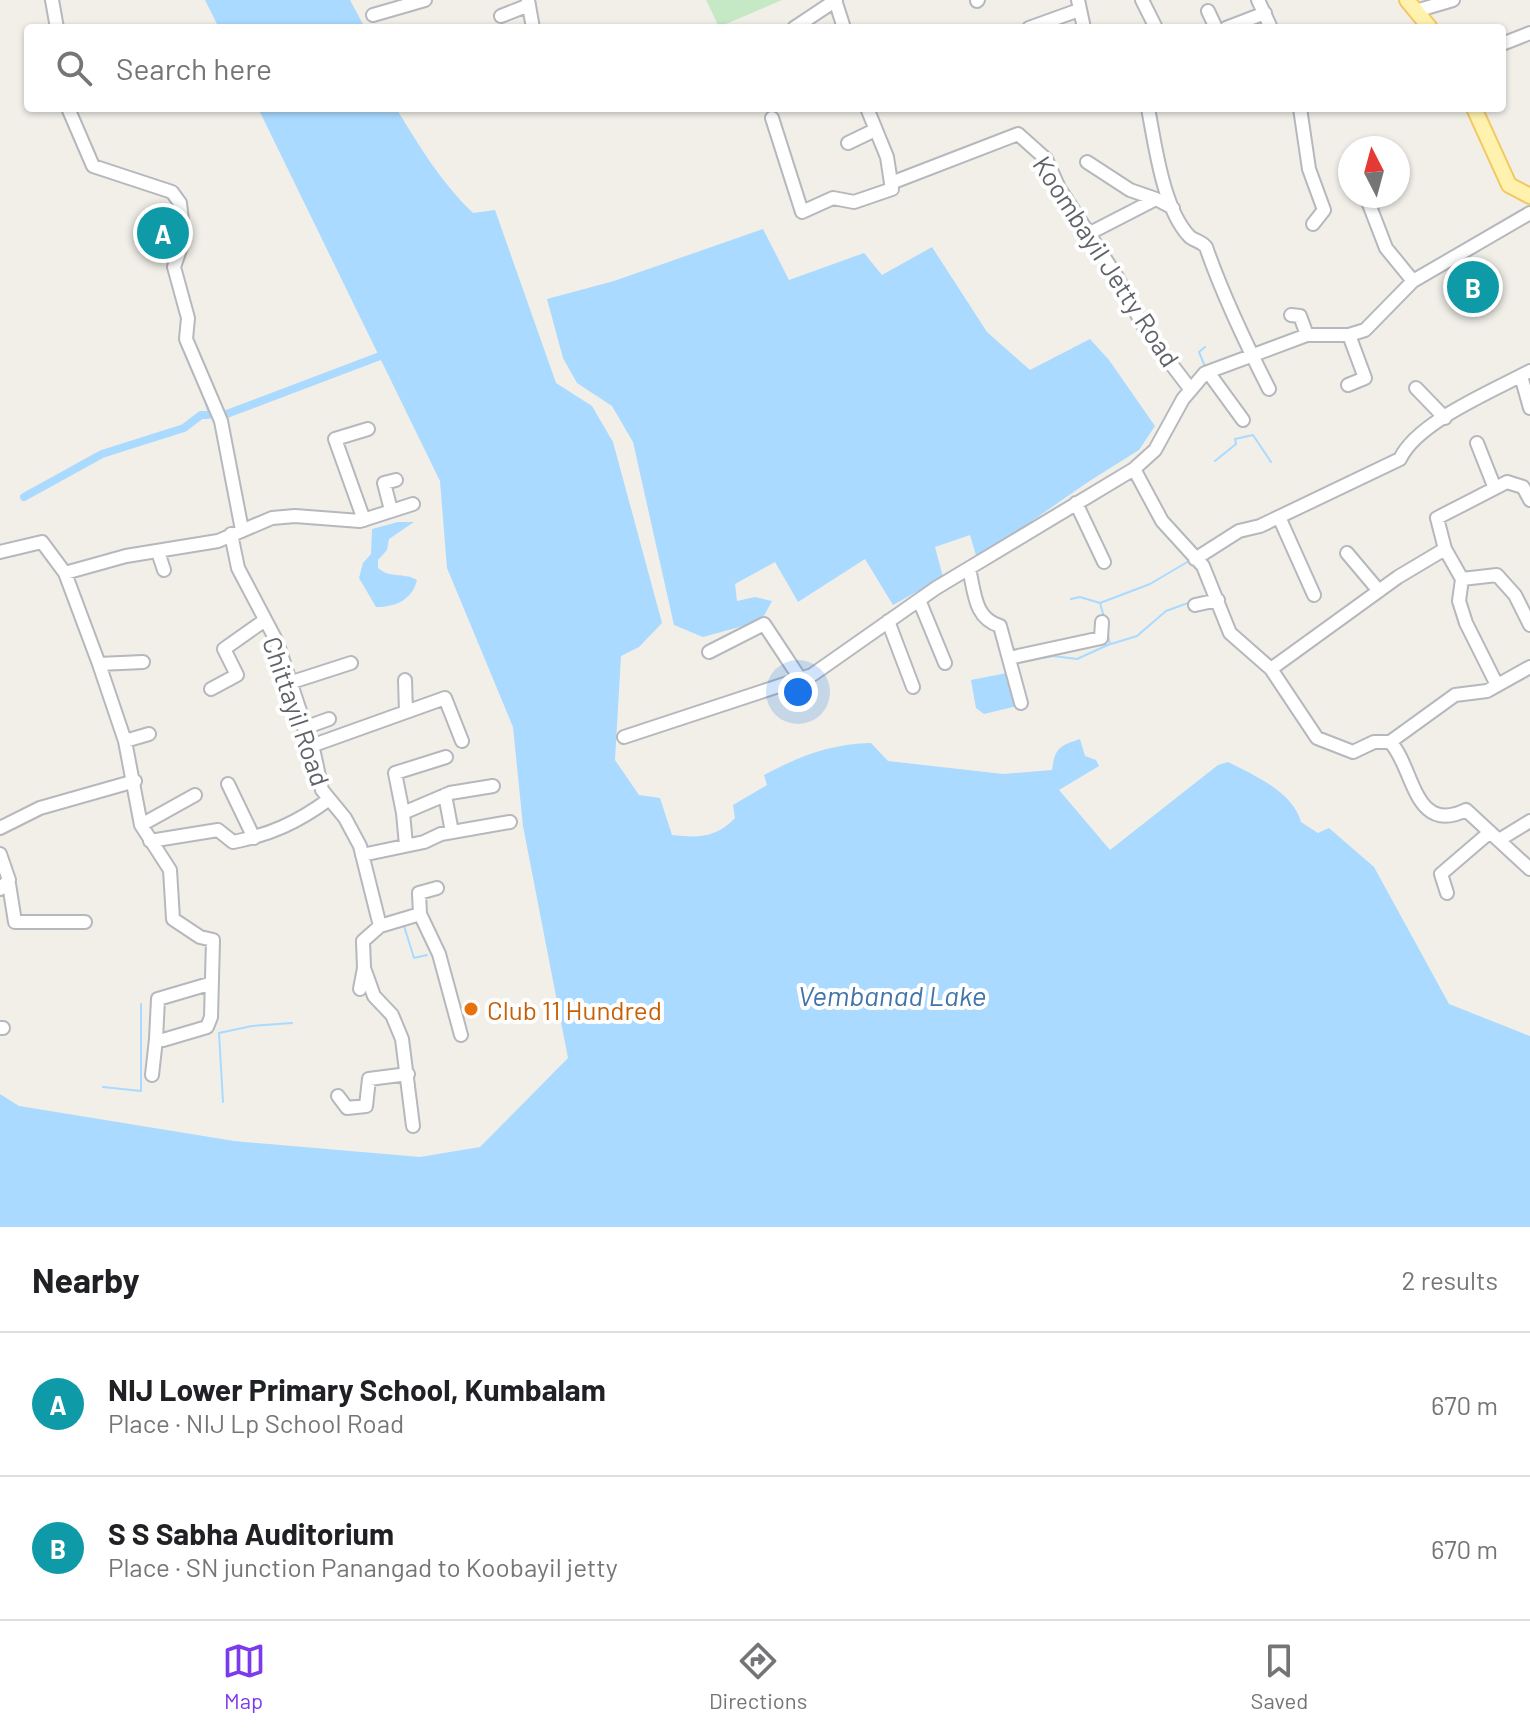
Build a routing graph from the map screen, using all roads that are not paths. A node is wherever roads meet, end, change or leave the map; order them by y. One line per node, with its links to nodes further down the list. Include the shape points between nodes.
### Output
1 (52, 0): 14 (street)
2 (425, 0): 12 (street)
3 (836, 0): 16 (street); 17 (street)
4 (1142, 0): 19 (street)
5 (1258, 0): 11 (street)
6 (1453, 0): 9 (street)
7 (529, 3): 13 (street); 15 (street)
8 (1078, 5): 18 (street)
9 (1413, 5): 23 (main road)
10 (1208, 11): 20 (street)
11 (1265, 13): 21 (street); 22 (street)
12 (373, 15)
13 (501, 16)
14 (56, 24)
15 (532, 24)
16 (800, 24)
17 (843, 24)
18 (1038, 24)
19 (1154, 24)
20 (1214, 24)
21 (1236, 24)
22 (1269, 24)
23 (1427, 24)
24 (1530, 33): 25 (street)
25 (1506, 42)
26 (70, 112): 68 (street, Chittayil Road, via 93,166 177,197 184,238 174,267 188,318 186,339 221,421)
27 (868, 112): 32 (street)
28 (1149, 112): 38 (street)
29 (1301, 112): 41 (street, via 1309,169 1324,210)
30 (1476, 112): 36 (main road, via 1509,185)
31 (772, 118): 35 (street, Koombayil Jetty Road, via 802,212 833,198 854,202 892,189)
32 (875, 130): 33 (street); 35 (street)
33 (848, 143)
34 (1087, 162): 37 (street, via 1130,190)
35 (891, 183): 42 (street, Koombayil Jetty Road, via 1018,134 1046,159)
36 (1530, 196)
37 (1156, 199): 38 (street); 42 (street)
38 (1173, 208): 47 (street, via 1191,239 1206,247 1222,296)
39 (1371, 208): 43 (street, via 1386,248)
40 (1530, 213): 43 (street)
41 (1313, 224)
42 (1088, 234): 53 (street, Koombayil Jetty Road, via 1146,331)
43 (1413, 281): 46 (street, via 1377,321)
44 (1291, 315): 45 (street, via 1300,316)
45 (1307, 335): 46 (street); 47 (street)
46 (1349, 335): 50 (street, via 1365,378)
47 (1252, 356): 48 (street); 52 (street)
48 (1208, 372): 53 (street); 56 (street)
49 (1526, 373): 54 (street); 55 (street)
50 (1348, 385)
51 (1416, 388): 55 (street)
52 (1269, 389)
53 (1191, 390): 59 (street, via 1155,450)
54 (1530, 408)
55 (1445, 418): 66 (street, via 1407,445 1400,459)
56 (1243, 420)
57 (368, 429): 67 (street, via 335,439)
58 (1477, 443): 61 (street)
59 (1134, 469): 63 (street); 73 (street, via 1154,509)
60 (388, 481): 65 (street)
61 (1494, 486): 62 (street, via 1514,481); 69 (street, via 1437,518)
62 (1530, 500)
63 (1076, 503): 74 (street); 75 (street)
64 (413, 504): 65 (street)
65 (391, 510): 67 (street)
66 (1279, 517): 73 (street, via 1239,531); 80 (street)
67 (364, 520): 68 (street, via 272,518)
68 (236, 532): 71 (street, via 218,541); 84 (street, Chittayil Road, via 238,568)
69 (1445, 549): 78 (street); 79 (street)
70 (0, 552): 77 (street, via 42,542)
71 (158, 552): 76 (street); 77 (street)
72 (1347, 553): 79 (street)
73 (1195, 559): 82 (street)
74 (1104, 562)
75 (969, 569): 81 (street); 89 (street, via 980,615 1000,626)
76 (164, 570)
77 (65, 573): 93 (street)
78 (1462, 579): 87 (street, via 1497,575 1515,595); 101 (street, via 1459,601 1466,623)
79 (1379, 591): 95 (street)
80 (1314, 595)
81 (919, 600): 85 (street); 92 (street)
82 (1218, 600): 83 (street); 95 (street, via 1230,633)
83 (1195, 605)
84 (265, 620): 96 (street, via 220,644); 100 (street, Chittayil Road)
85 (888, 621): 99 (street, via 841,658); 102 (street)
86 (1102, 622): 89 (street, via 1101,638)
87 (1530, 625)
88 (709, 652): 99 (street, via 764,624)
89 (1009, 658): 104 (street)
90 (143, 662): 93 (street)
91 (351, 663): 100 (street)
92 (945, 663)
93 (99, 664): 110 (street)
94 (1530, 667): 101 (street)
95 (1271, 669): 112 (street, via 1317,738 1353,752 1374,742)
96 (237, 675): 97 (street); 103 (street)
97 (251, 680)
98 (405, 680): 105 (street)
99 (801, 680): 109 (street)
100 (289, 683): 107 (street, Chittayil Road)
101 (1497, 685): 112 (street, via 1455,695)
102 (913, 687)
103 (211, 689)
104 (1021, 703)
105 (406, 712): 111 (street, via 445,698); 113 (street)
106 (329, 719): 107 (street)
107 (304, 728): 113 (street, Chittayil Road)
108 (149, 734): 110 (street)
109 (624, 737)
110 (125, 741): 115 (street)
111 (462, 741)
112 (1390, 742): 127 (street, via 1420,800 1439,817 1466,810)
113 (311, 746): 120 (street, Chittayil Road)
114 (446, 757): 121 (street, via 395,773)
115 (135, 781): 124 (street); 125 (street, via 40,808)
116 (228, 784): 128 (street)
117 (493, 786): 119 (street)
118 (195, 795): 124 (street)
119 (445, 795): 121 (street); 126 (street)
120 (328, 800): 128 (street, Chittayil Road, via 302,819); 132 (street, Chittayil Road, via 345,818)
121 (403, 813): 130 (street)
122 (1530, 821): 127 (street)
123 (510, 822): 126 (street)
124 (141, 825): 129 (street)
125 (0, 828)
126 (452, 832): 130 (street)
127 (1494, 836): 133 (street); 136 (street, via 1441,874)
128 (254, 838): 129 (street, via 233,842 218,830)
129 (150, 841): 141 (street, via 170,870 173,919 213,940)
130 (406, 845): 132 (street)
131 (0, 854): 134 (street)
132 (362, 855): 139 (street, Chittayil Road)
133 (1530, 869)
134 (4, 886): 138 (street, via 15,922)
135 (437, 888): 137 (street, via 419,893)
136 (1447, 893)
137 (420, 914): 139 (street); 143 (street, via 439,954)
138 (85, 922)
139 (380, 926): 140 (street, via 363,941)
140 (364, 968): 142 (street); 145 (street, via 374,996 392,1015 402,1039)
141 (209, 984): 144 (street, via 158,999); 144 (street, via 207,1027)
142 (360, 989)
143 (461, 1035)
144 (156, 1039): 146 (street)
145 (408, 1074): 147 (street, via 369,1079 366,1106 347,1108); 148 (street)
146 (152, 1075)
147 (338, 1096)
148 (413, 1126)

